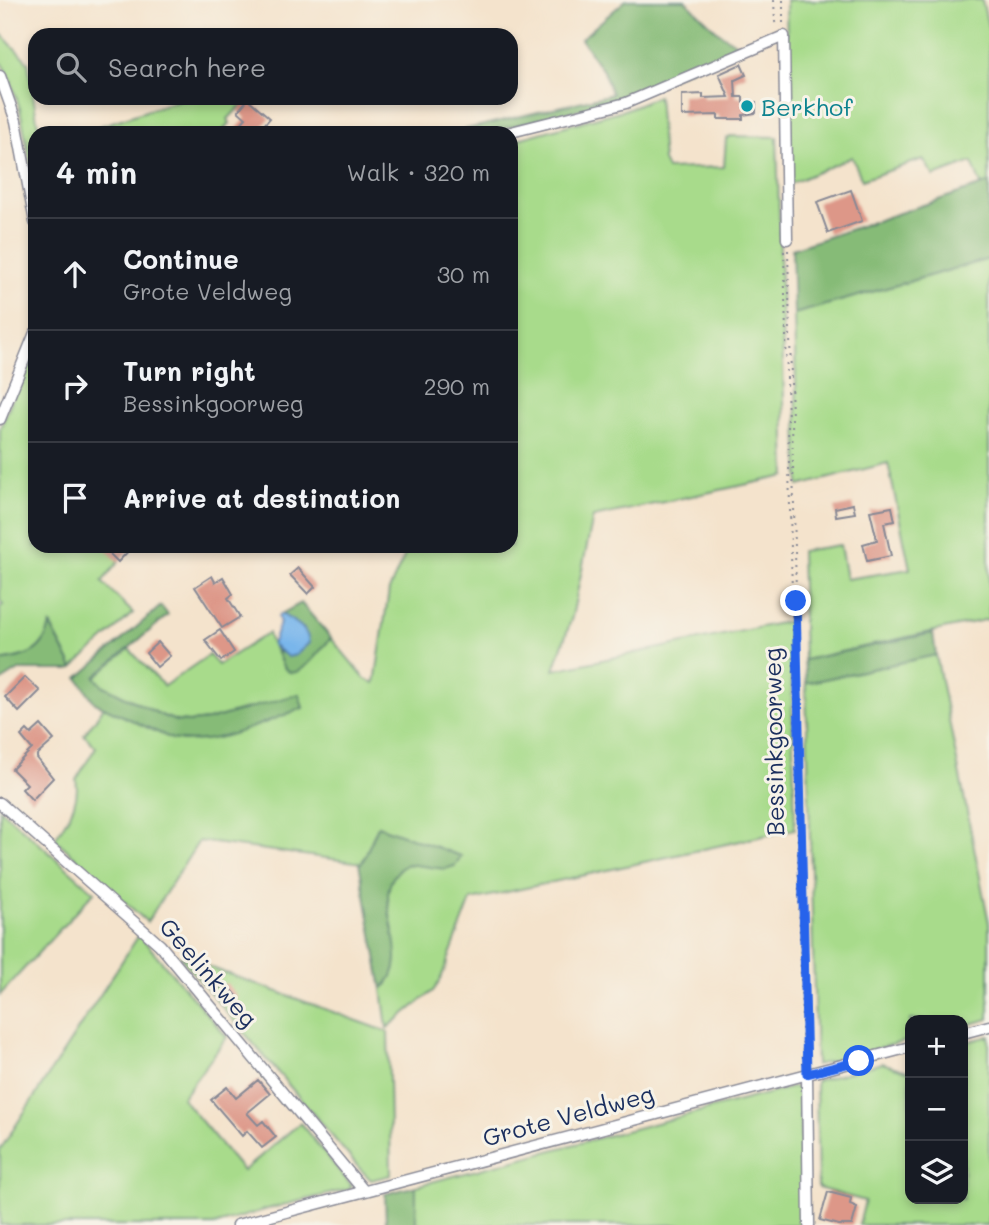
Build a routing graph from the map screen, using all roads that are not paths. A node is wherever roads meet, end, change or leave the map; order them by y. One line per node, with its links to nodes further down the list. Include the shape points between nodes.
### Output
1 (0, 76): 3 (street, via 16,121)
2 (518, 130): 4 (street, via 626,103 784,36)
3 (28, 185)
4 (787, 239)
5 (28, 349): 6 (street)
6 (0, 419)
7 (0, 803): 12 (street, Geelinkweg, via 160,945)
8 (989, 1026): 9 (street)
9 (968, 1032)
10 (905, 1048): 11 (street, Grote Veldweg)
11 (807, 1074): 12 (street, Grote Veldweg); 14 (street)
12 (364, 1191): 13 (street, Grote Veldweg)
13 (237, 1225)
14 (809, 1225)

